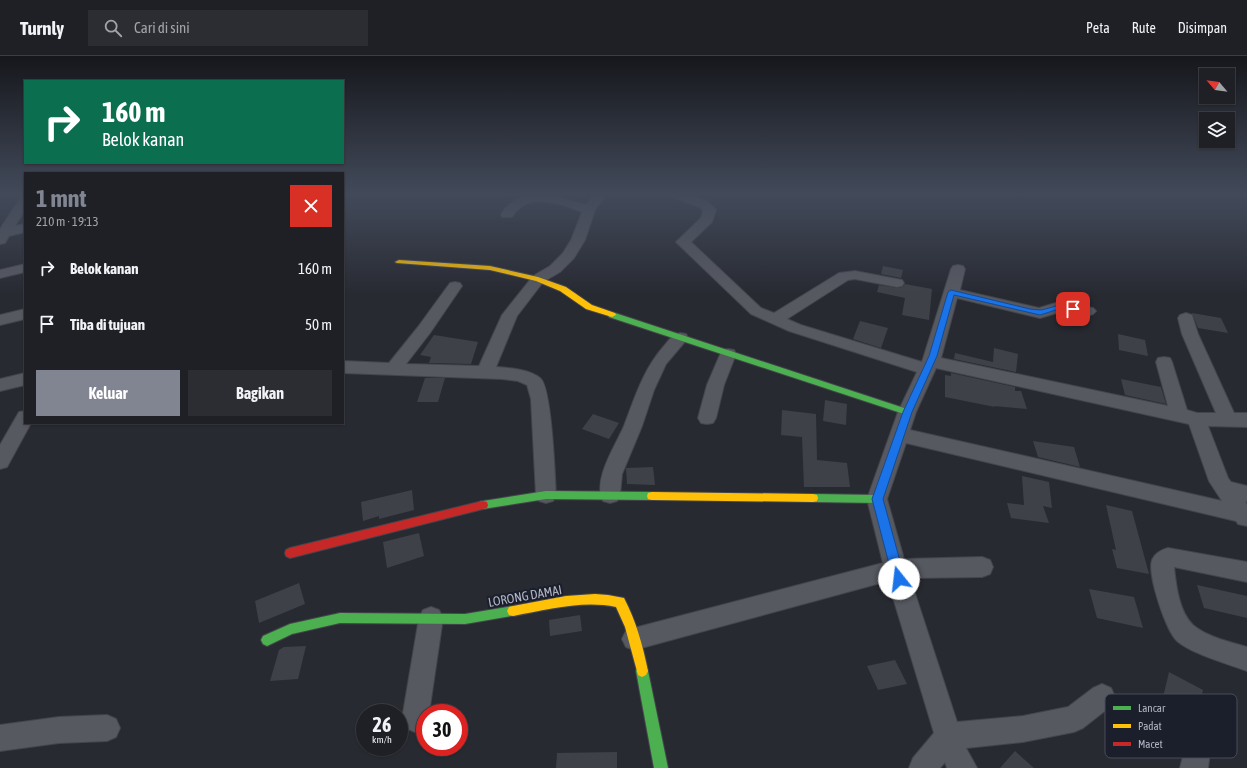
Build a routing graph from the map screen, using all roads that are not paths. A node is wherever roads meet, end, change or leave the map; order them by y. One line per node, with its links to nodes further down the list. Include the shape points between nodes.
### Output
1 (8, 227): 5 (street)
2 (583, 227): 10 (street, via 569,255 555,269)
3 (698, 227): 18 (street, via 683,242 756,311)
4 (24, 228): 5 (street)
5 (2, 236)
6 (400, 262): 10 (street, via 490,268)
7 (24, 268): 9 (street)
8 (958, 269): 13 (street)
9 (0, 274)
10 (538, 279): 19 (street, via 563,289 589,307); 25 (street, via 510,315)
11 (897, 283): 18 (street, via 855,275 844,276)
12 (455, 286): 24 (street)
13 (951, 292): 14 (street, via 1040,313 1059,307); 22 (street)
14 (1088, 311)
15 (24, 314): 17 (street)
16 (1186, 318): 32 (street, via 1190,334)
17 (0, 320)
18 (775, 320): 22 (street, via 795,328)
19 (680, 338): 20 (street); 38 (street, via 659,362 645,390 634,426 612,474)
20 (728, 354): 28 (street); 30 (street, via 717,376)
21 (1164, 362): 29 (street)
22 (929, 365): 28 (street); 29 (street)
23 (344, 367): 24 (street)
24 (394, 368): 25 (street)
25 (485, 372): 37 (street, via 521,376 535,382 540,398)
26 (24, 379): 27 (street)
27 (0, 385)
28 (907, 412): 33 (street)
29 (1189, 417): 32 (street); 35 (street)
30 (707, 418)
31 (24, 419): 34 (street)
32 (1238, 420)
33 (900, 435): 39 (street); 40 (street)
34 (0, 461)
35 (1224, 488): 36 (street); 40 (street)
36 (1247, 494)
37 (546, 495): 38 (street); 41 (street, via 492,503)
38 (610, 495): 39 (street)
39 (878, 499): 43 (street)
40 (1245, 517)
41 (290, 553)
42 (982, 567): 43 (street)
43 (896, 569): 46 (street); 52 (street)
44 (1247, 572): 48 (street, via 1168,557 1162,562 1162,572 1176,621 1185,633)
45 (431, 618): 46 (street, LORONG DAMAI, via 465,619 581,600 613,600 623,605); 47 (street, LORONG DAMAI, via 340,618 290,629); 50 (street)
46 (634, 638): 54 (street, LORONG DAMAI)
47 (267, 640)
48 (1247, 659)
49 (1102, 697): 52 (street, via 1074,719 1024,729)
50 (415, 719)
51 (107, 728): 53 (street, via 59,730)
52 (948, 736): 55 (street); 56 (street)
53 (0, 738)
54 (661, 768)
55 (923, 768)
56 (963, 768)

